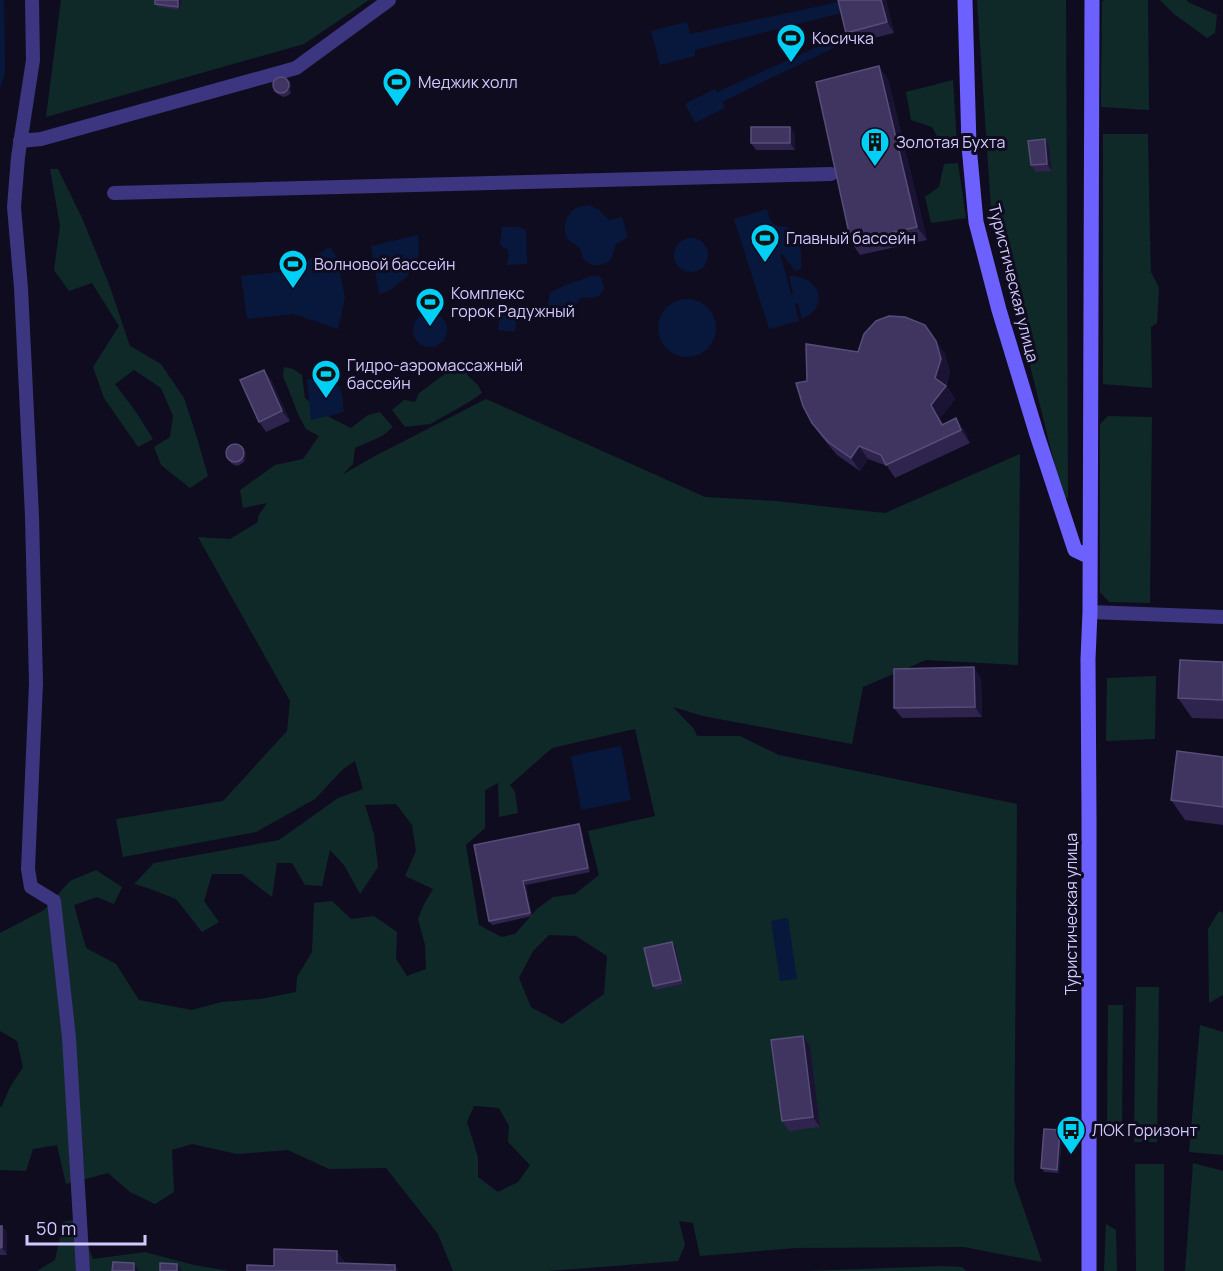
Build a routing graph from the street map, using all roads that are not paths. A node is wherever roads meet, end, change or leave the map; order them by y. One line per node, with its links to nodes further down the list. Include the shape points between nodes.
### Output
1 (32, 0): 5 (street, via 33,60)
2 (389, 0): 5 (street, via 296,68 41,139)
3 (965, 0): 8 (street, Туристическая улица, via 969,146 976,222 999,310 1075,550)
4 (1092, 0): 8 (street, Туристическая улица)
5 (20, 141): 11 (street, via 14,207 32,516 36,683 27,869 31,887 54,901 69,1038)
6 (831, 174): 7 (street)
7 (114, 193)
8 (1090, 557): 9 (street, Туристическая улица)
9 (1090, 612): 10 (street); 12 (street, Туристическая улица)
10 (1223, 617)
11 (83, 1271)
12 (1089, 1271)

